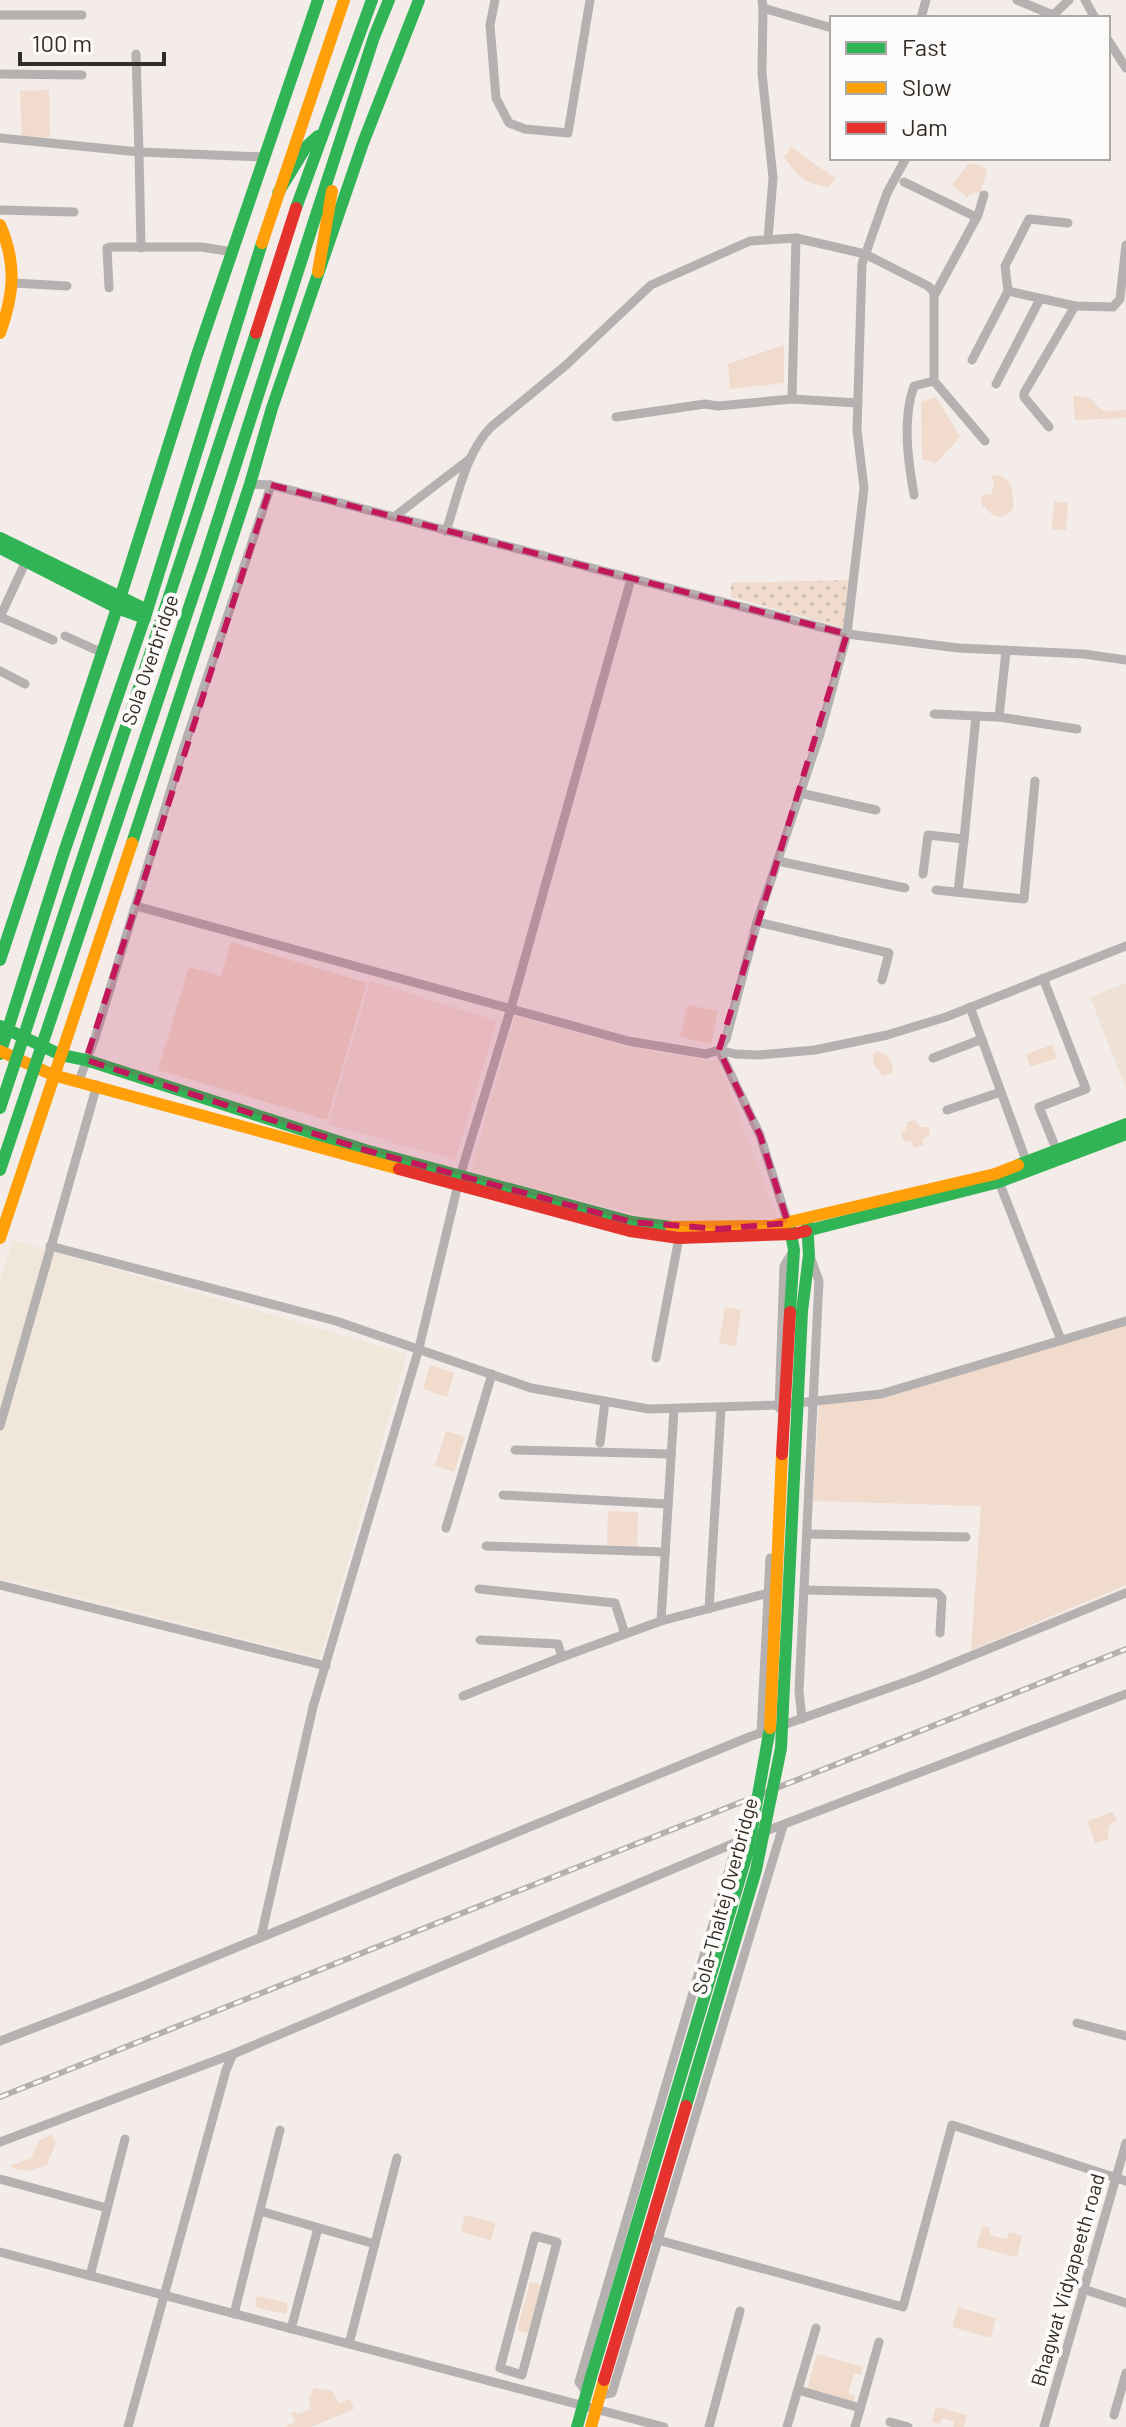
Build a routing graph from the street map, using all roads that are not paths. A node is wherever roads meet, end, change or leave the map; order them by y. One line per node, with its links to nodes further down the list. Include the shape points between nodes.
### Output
1 (318, 0): 23 (main road)
2 (344, 0): 27 (main road)
3 (372, 0): 20 (main road, Sola Overbridge)
4 (389, 0): 25 (main road)
5 (419, 0): 40 (main road)
6 (495, 0): 7 (street, via 490,25 496,98 509,123 568,133)
7 (590, 0)
8 (1017, 0): 13 (street)
9 (1069, 0): 13 (street)
10 (762, 4): 14 (street); 35 (street, via 762,73 773,178)
11 (0, 15): 12 (street)
12 (82, 15)
13 (1052, 16)
14 (830, 27)
15 (1110, 43): 17 (street)
16 (136, 54): 22 (street)
17 (1126, 68)
18 (0, 74): 19 (street)
19 (82, 75)
20 (323, 133): 27 (main road, via 306,147); 110 (main road, Sola Overbridge, bridge)
21 (0, 138): 22 (street)
22 (139, 152): 23 (street); 37 (street)
23 (265, 157): 38 (main road)
24 (905, 160): 39 (street)
25 (333, 162): 40 (main road); 116 (main road, Sola Overbridge, bridge)
26 (904, 182): 31 (street)
27 (278, 193): 68 (main road)
28 (984, 195): 31 (street)
29 (0, 210): 30 (street)
30 (74, 212)
31 (976, 217): 45 (street)
32 (1068, 223): 44 (street, via 1029,219 1005,266)
33 (0, 225): 41 (main road, via 13,258)
34 (796, 238): 35 (street); 39 (street); 52 (street)
35 (768, 239): 57 (street, via 731,248 651,285 491,427)
36 (1126, 245): 47 (street, via 1120,299 1113,307)
37 (141, 248): 38 (street); 43 (street, via 107,248)
38 (233, 252): 67 (main road)
39 (865, 254): 45 (street, via 928,286); 53 (street)
40 (318, 272): 58 (main road)
41 (14, 283): 42 (street); 48 (main road)
42 (67, 286)
43 (109, 288)
44 (1008, 291): 46 (street); 49 (street)
45 (934, 296): 50 (street)
46 (1040, 299): 47 (street); 51 (street)
47 (1075, 306): 55 (street, via 1024,393)
48 (1, 327)
49 (972, 360)
50 (934, 381): 56 (street); 60 (street, via 914,386 908,403 908,465)
51 (996, 384)
52 (792, 399): 53 (street); 54 (street)
53 (858, 403): 70 (street, via 864,488)
54 (616, 417)
55 (1049, 427)
56 (985, 441)
57 (471, 458): 61 (street); 62 (street)
58 (250, 484): 59 (street); 103 (main road)
59 (271, 485): 61 (street); 91 (street)
60 (914, 495)
61 (394, 517): 62 (street)
62 (446, 531): 66 (street)
63 (0, 538): 67 (main road)
64 (0, 548): 65 (main road)
65 (26, 561): 67 (main road); 69 (street)
66 (631, 579): 70 (street); 98 (street)
67 (119, 604): 68 (main road); 74 (main road)
68 (146, 614): 99 (main road)
69 (0, 617): 72 (street)
70 (847, 634): 73 (street); 83 (street)
71 (65, 636): 74 (street)
72 (53, 640)
73 (1006, 651): 75 (street); 80 (street)
74 (103, 653): 94 (main road)
75 (1126, 660)
76 (0, 671): 77 (street)
77 (25, 684)
78 (934, 714): 79 (street)
79 (976, 716): 80 (street); 85 (street)
80 (999, 717): 81 (street)
81 (1077, 729)
82 (1035, 781): 90 (street, via 1024,899)
83 (800, 793): 84 (street); 86 (street)
84 (876, 810)
85 (964, 839): 87 (street, via 928,835); 90 (street)
86 (778, 861): 88 (street); 92 (street)
87 (923, 874)
88 (905, 888)
89 (936, 890): 90 (street)
90 (958, 892)
91 (136, 906): 98 (street); 105 (street)
92 (757, 922): 96 (street, via 889,953); 101 (street)
93 (1126, 946): 95 (street)
94 (0, 960)
95 (1043, 978): 97 (street); 114 (street, via 1086,1089 1039,1107)
96 (882, 980)
97 (970, 1007): 100 (street); 101 (street, via 887,1035 815,1050 758,1055)
98 (511, 1008): 101 (street, via 628,1041 706,1054); 117 (street)
99 (4, 1028): 102 (main road); 103 (main road)
100 (982, 1039): 104 (street); 109 (street)
101 (719, 1050): 120 (street, via 760,1135)
102 (0, 1052): 106 (main road)
103 (61, 1055): 105 (main road); 106 (main road)
104 (933, 1058)
105 (86, 1060): 107 (street); 117 (main road)
106 (53, 1075): 107 (main road); 121 (main road)
107 (79, 1081): 108 (main road)
108 (97, 1085): 117 (main road); 123 (street)
109 (1001, 1092): 111 (street); 115 (street)
110 (0, 1108)
111 (947, 1110)
112 (1126, 1124): 114 (main road)
113 (1126, 1134): 118 (main road)
114 (1057, 1151): 115 (main road)
115 (1027, 1163): 119 (main road)
116 (0, 1170)
117 (459, 1180): 120 (main road, via 632,1222); 122 (main road, via 630,1231); 129 (street)
118 (999, 1182): 119 (main road); 128 (street)
119 (808, 1224): 120 (main road); 125 (main road)
120 (790, 1228): 122 (main road); 124 (main road)
121 (0, 1238)
122 (679, 1238): 130 (street)
123 (50, 1246): 129 (street); 134 (street)
124 (794, 1250): 126 (main road); 135 (street, via 784,1266)
125 (809, 1255): 126 (main road); 133 (street, via 819,1281)
126 (796, 1312): 182 (main road, Sola-Thaltej Overbridge, bridge, via 781,1748 756,1870); 197 (main road, Sola-Thaltej Overbridge, bridge, via 775,1570 771,1720 748,1851)
127 (1126, 1321): 128 (street)
128 (1061, 1340): 133 (street, via 881,1394)
129 (419, 1348): 131 (street); 160 (street)
130 (656, 1358)
131 (492, 1374): 132 (street, via 531,1388); 144 (street)
132 (605, 1401): 137 (street); 139 (street)
133 (814, 1402): 135 (street); 145 (street)
134 (3, 1403): 138 (street)
135 (779, 1405): 136 (street); 152 (street)
136 (721, 1408): 137 (street); 154 (street)
137 (674, 1409): 141 (street)
138 (0, 1426)
139 (600, 1443)
140 (515, 1450): 141 (street)
141 (671, 1454): 143 (street)
142 (503, 1495): 143 (street)
143 (668, 1504): 148 (street)
144 (446, 1528)
145 (807, 1534): 146 (street); 151 (street)
146 (966, 1537)
147 (486, 1546): 148 (street)
148 (665, 1552): 155 (street)
149 (0, 1585): 160 (street)
150 (479, 1589): 157 (street, via 615,1603)
151 (804, 1590): 156 (street, via 937,1593 942,1598); 163 (street)
152 (768, 1593): 154 (street); 164 (street)
153 (1126, 1593): 163 (street)
154 (709, 1609): 155 (street)
155 (661, 1621): 157 (street)
156 (940, 1633)
157 (625, 1634): 159 (street)
158 (480, 1640): 159 (street, via 558,1644)
159 (562, 1657): 162 (street)
160 (326, 1666): 167 (street)
161 (1126, 1694): 165 (street)
162 (463, 1696)
163 (802, 1719): 164 (street)
164 (761, 1733): 167 (street)
165 (783, 1826): 166 (street); 182 (street)
166 (737, 1842): 171 (street); 201 (street, via 579,2382)
167 (261, 1937): 170 (street)
168 (1077, 2023): 169 (street)
169 (1126, 2036)
170 (0, 2041)
171 (233, 2054): 174 (street); 187 (street)
172 (280, 2130): 180 (street)
173 (125, 2139): 179 (street)
174 (0, 2142)
175 (1126, 2143): 178 (street, Bhagwat Vidyapeeth road)
176 (397, 2158): 183 (street)
177 (0, 2179): 179 (street)
178 (1121, 2179): 182 (street, via 952,2125 903,2307); 186 (street, Bhagwat Vidyapeeth road)
179 (107, 2208): 185 (street)
180 (260, 2211): 181 (street); 190 (street)
181 (318, 2228): 183 (street); 192 (street)
182 (652, 2238): 197 (main road, Sola-Thaltej Overbridge, bridge); 201 (street, via 612,2393)
183 (375, 2244): 194 (street)
184 (0, 2252): 185 (street)
185 (90, 2276): 187 (street)
186 (1083, 2289): 188 (street); 214 (street, Bhagwat Vidyapeeth road)
187 (164, 2296): 190 (street); 206 (street)
188 (1126, 2303)
189 (740, 2311): 210 (street)
190 (234, 2314): 192 (street)
191 (816, 2328): 200 (street)
192 (291, 2329): 194 (street)
193 (879, 2342): 203 (street)
194 (349, 2344): 198 (street)
195 (514, 2372): 195 (street, via 522,2375 557,2242 535,2236 500,2368); 198 (street); 199 (street)
196 (1126, 2373): 204 (street)
197 (598, 2378): 201 (main road)
198 (504, 2385): 199 (street)
199 (515, 2388): 202 (street)
200 (798, 2390): 203 (street); 211 (street)
201 (593, 2394): 202 (main road)
202 (589, 2408): 207 (main road); 208 (main road); 209 (street)
203 (860, 2408): 212 (street)
204 (1114, 2415)
205 (890, 2422): 213 (street)
206 (128, 2427)
207 (577, 2427)
208 (591, 2427)
209 (664, 2427)
210 (709, 2427)
211 (787, 2427)
212 (855, 2427)
213 (908, 2427)
214 (1044, 2427)

